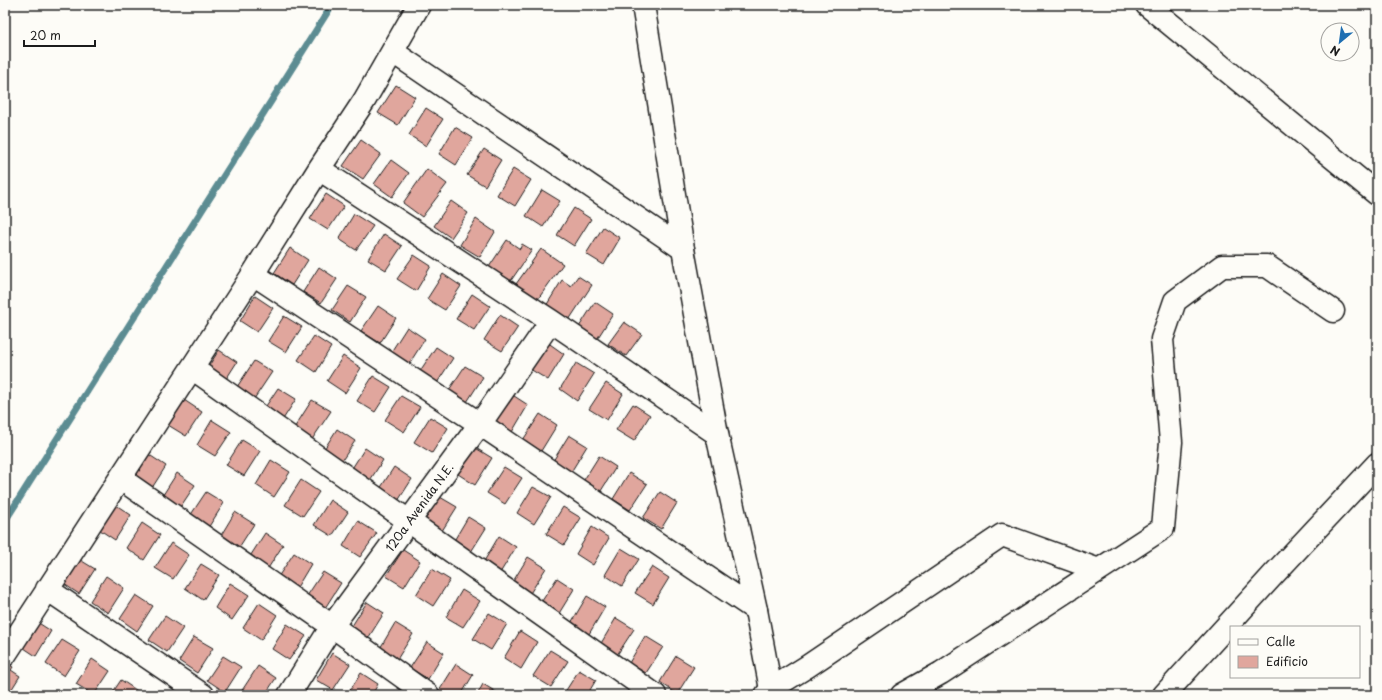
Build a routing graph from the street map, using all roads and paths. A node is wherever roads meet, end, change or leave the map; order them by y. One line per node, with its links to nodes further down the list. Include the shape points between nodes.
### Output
1 (419, 5): 4 (street)
2 (644, 5): 7 (street)
3 (1147, 5): 6 (street)
4 (393, 52): 5 (street); 7 (street)
5 (319, 169): 8 (street); 10 (street)
6 (1377, 194)
7 (683, 249): 13 (street)
8 (253, 274): 11 (street); 12 (street)
9 (1333, 311): 17 (street, via 1267,266 1222,266 1175,301 1162,339 1171,442 1163,528)
10 (551, 321): 12 (street, 120a Avenida N.E.); 13 (street)
11 (192, 368): 15 (street); 16 (street)
12 (480, 424): 16 (street, 120a Avenida N.E.); 19 (street)
13 (717, 434): 19 (street)
14 (1377, 464): 28 (street)
15 (120, 479): 18 (street); 20 (street)
16 (410, 521): 20 (street, 120a Avenida N.E.); 26 (street)
17 (1099, 570): 22 (street, via 1002,535); 27 (street, via 941,673)
18 (48, 589): 21 (street); 23 (street)
19 (756, 610): 22 (street)
20 (332, 626): 24 (street, 120a Avenida N.E.); 25 (street)
21 (5, 655)
22 (769, 693)
23 (203, 695)
24 (289, 695)
25 (428, 695)
26 (655, 695)
27 (902, 695)
28 (1164, 695)

